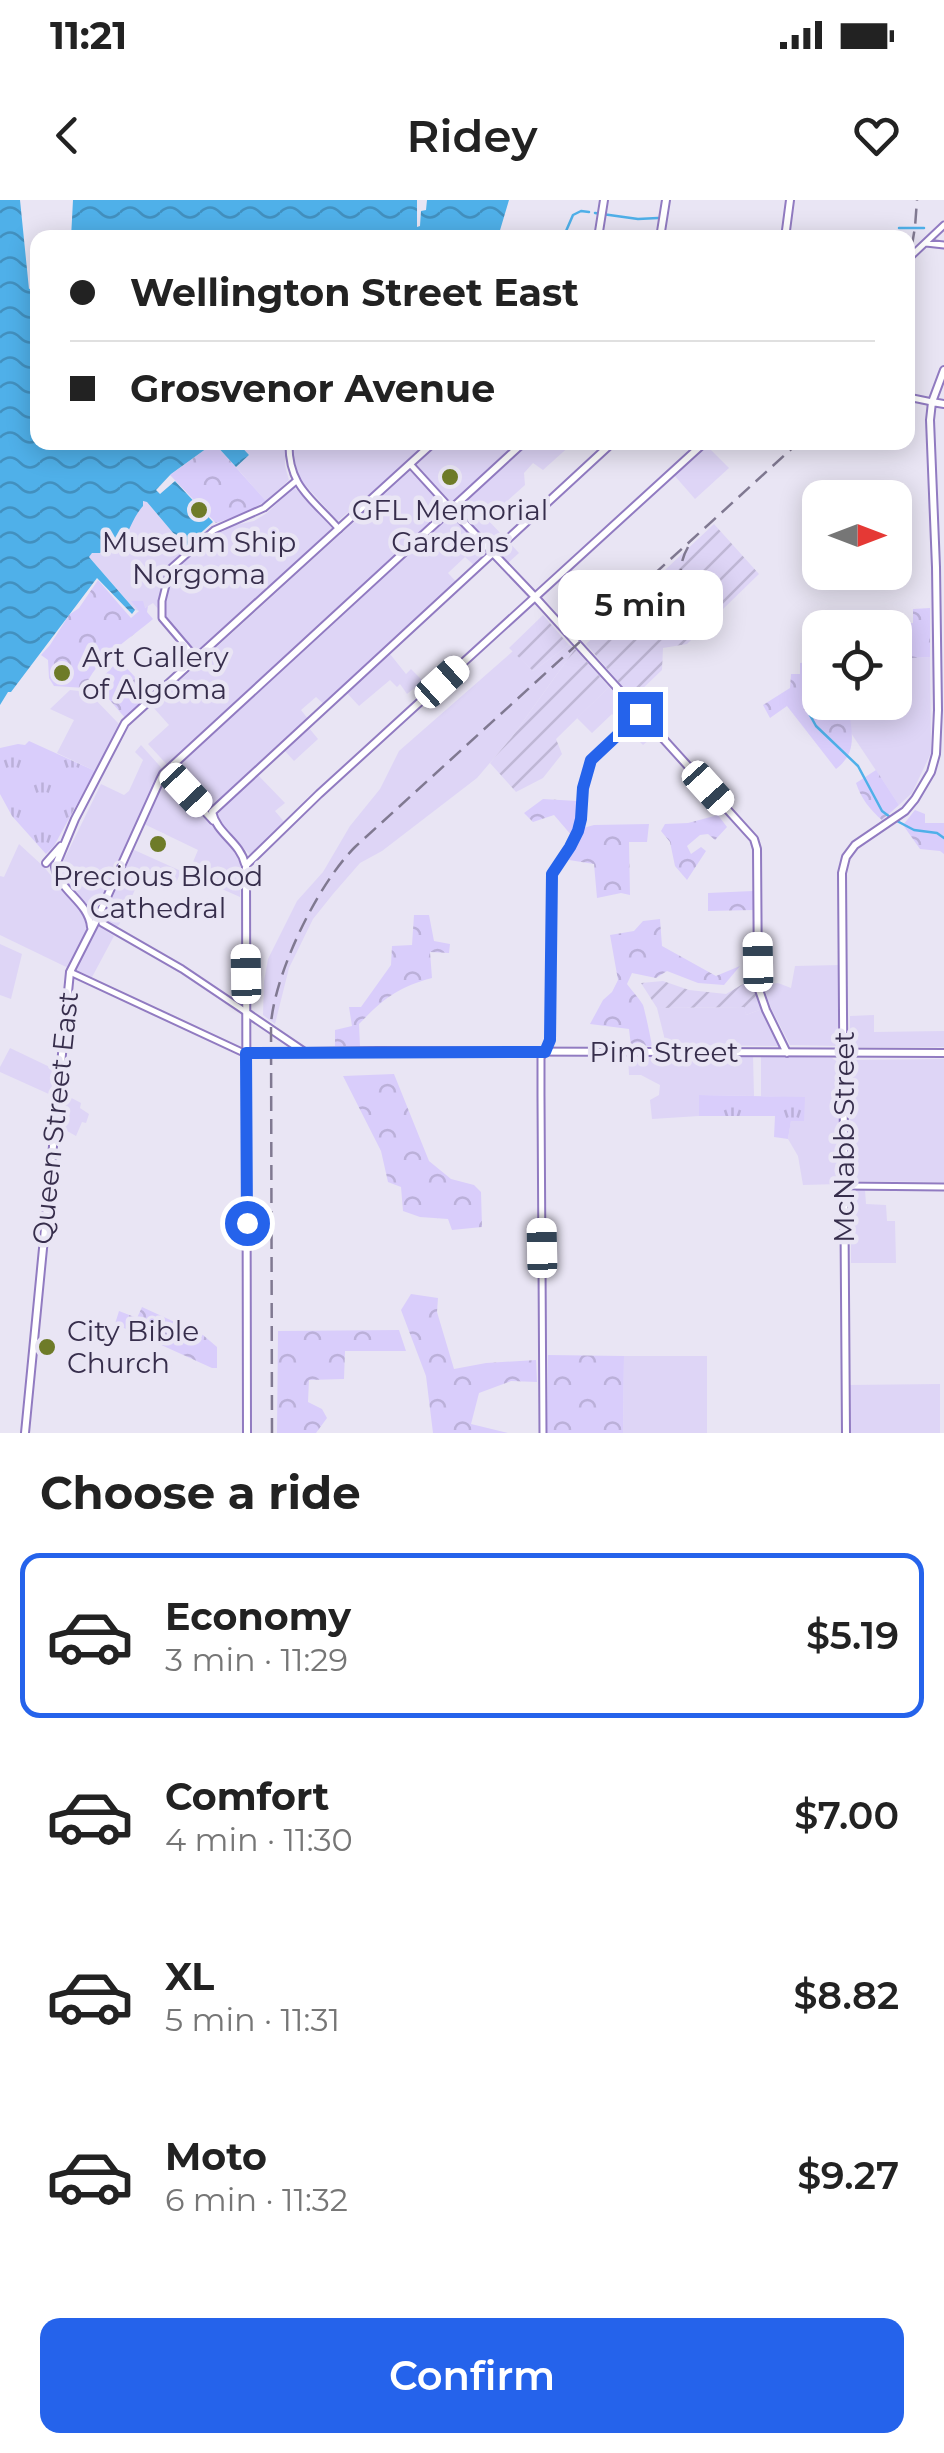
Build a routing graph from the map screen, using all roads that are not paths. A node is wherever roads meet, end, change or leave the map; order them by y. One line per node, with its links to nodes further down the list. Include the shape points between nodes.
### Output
1 (666, 200): 6 (main road)
2 (790, 200): 7 (main road)
3 (604, 204): 5 (main road)
4 (944, 224): 8 (street)
5 (599, 230)
6 (661, 230)
7 (785, 230)
8 (926, 243): 9 (street); 10 (street)
9 (944, 245)
10 (915, 254)
11 (944, 370): 13 (main road)
12 (915, 398): 13 (street)
13 (932, 402): 14 (main road); 51 (main road, McNabb Street, via 936,754 911,804 846,857)
14 (944, 404)
15 (289, 450): 21 (street)
16 (425, 450): 20 (main road)
17 (516, 450): 22 (main road, Queen Street East)
18 (605, 450): 24 (main road)
19 (696, 450): 25 (main road)
20 (410, 464): 22 (street); 23 (main road)
21 (296, 481): 23 (street); 28 (street, via 264,508 214,530 166,577 164,622)
22 (452, 510): 24 (main road); 30 (main road, Queen Street East)
23 (339, 529): 28 (main road)
24 (494, 555): 26 (main road); 32 (main road)
25 (544, 588): 26 (main road); 27 (main road)
26 (535, 597): 27 (main road); 36 (main road)
27 (544, 608): 29 (main road)
28 (196, 658): 34 (main road, via 125,723)
29 (640, 714): 48 (street, via 591,760 578,831 552,874); 50 (main road, via 756,843 758,987)
30 (167, 771): 31 (street); 39 (main road, Queen Street East)
31 (199, 805): 32 (street); 33 (street)
32 (212, 812): 33 (main road)
33 (215, 824): 35 (main road)
34 (66, 842): 37 (main road); 40 (main road, via 56,875)
35 (240, 850): 36 (main road); 38 (main road)
36 (255, 854): 38 (main road)
37 (46, 863)
38 (245, 870): 44 (main road)
39 (101, 910): 40 (main road); 41 (street); 42 (main road, Queen Street East)
40 (87, 912): 42 (main road)
41 (102, 923): 42 (street); 44 (street)
42 (91, 929): 43 (main road, Queen Street East)
43 (70, 972): 49 (street); 57 (main road, Queen Street East)
44 (246, 1012): 45 (main road); 49 (main road)
45 (286, 1039): 46 (main road); 47 (main road)
46 (280, 1052): 47 (main road, Pim Street); 49 (main road, Pim Street)
47 (305, 1052): 48 (main road, Pim Street)
48 (545, 1052): 50 (main road, Pim Street); 59 (street)
49 (246, 1053): 58 (main road)
50 (787, 1053): 53 (main road, Pim Street)
51 (845, 1053): 52 (main road, Pim Street); 53 (main road, Pim Street); 54 (main road, McNabb Street)
52 (944, 1053)
53 (828, 1054): 54 (main road)
54 (845, 1070): 55 (main road, McNabb Street)
55 (844, 1186): 56 (street); 60 (main road, McNabb Street)
56 (944, 1187)
57 (25, 1433)
58 (247, 1433)
59 (543, 1433)
60 (846, 1433)

